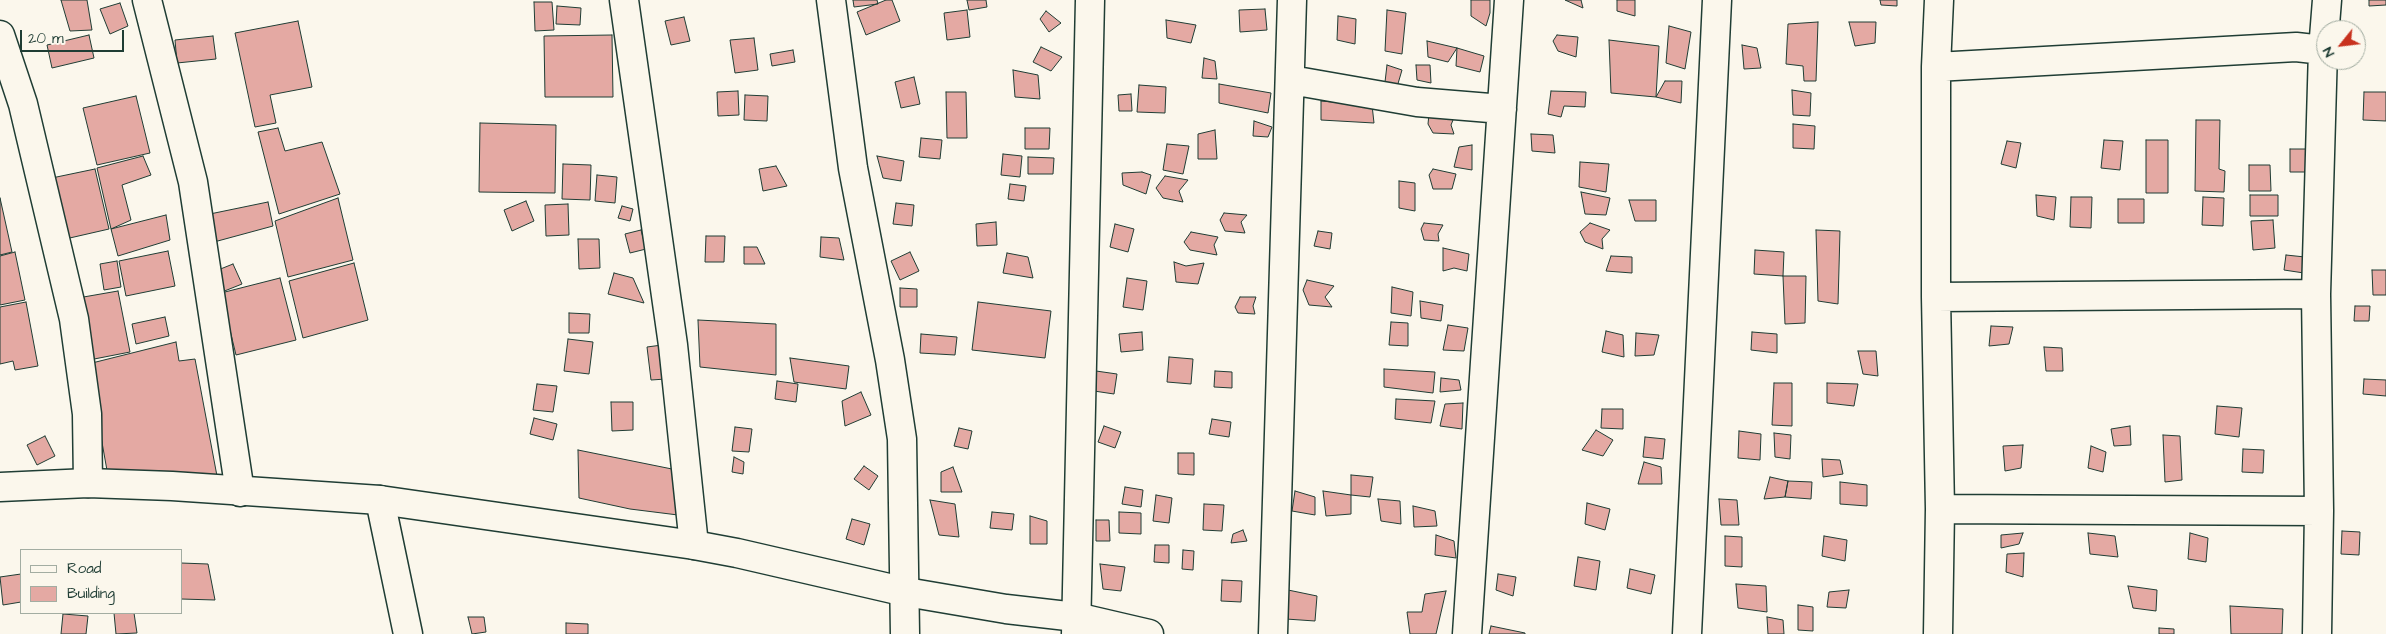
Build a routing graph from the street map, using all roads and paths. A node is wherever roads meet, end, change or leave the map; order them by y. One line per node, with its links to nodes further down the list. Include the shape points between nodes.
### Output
1 (147, 0): 21 (street, via 192,182)
2 (624, 0): 25 (street, via 672,344)
3 (831, 0): 26 (street, via 853,168 902,438)
4 (1090, 0): 27 (street)
5 (1292, 0): 15 (street)
6 (1509, 0): 16 (street)
7 (1717, 0): 33 (street)
8 (1939, 0): 13 (street)
9 (2327, 0): 10 (street)
10 (2325, 20)
11 (0, 35): 19 (street, via 23,104 74,319 87,414)
12 (2316, 49): 13 (street, via 2296,47)
13 (1936, 67): 18 (street)
14 (2322, 70): 17 (street)
15 (1291, 80): 16 (street, via 1417,102); 31 (street)
16 (1502, 109): 32 (street)
17 (2316, 294): 18 (street); 24 (street)
18 (1936, 297): 23 (street)
19 (88, 483): 20 (street); 21 (street)
20 (0, 487)
21 (240, 492): 22 (street)
22 (380, 500): 25 (street); 28 (street)
23 (1940, 509): 24 (street); 34 (street)
24 (2319, 511): 35 (street)
25 (694, 545): 26 (street)
26 (906, 592): 27 (street); 29 (street)
27 (1076, 625): 30 (street)
28 (408, 634)
29 (906, 634)
30 (1149, 634)
31 (1273, 634)
32 (1467, 634)
33 (1687, 634)
34 (1938, 634)
35 (2317, 634)

